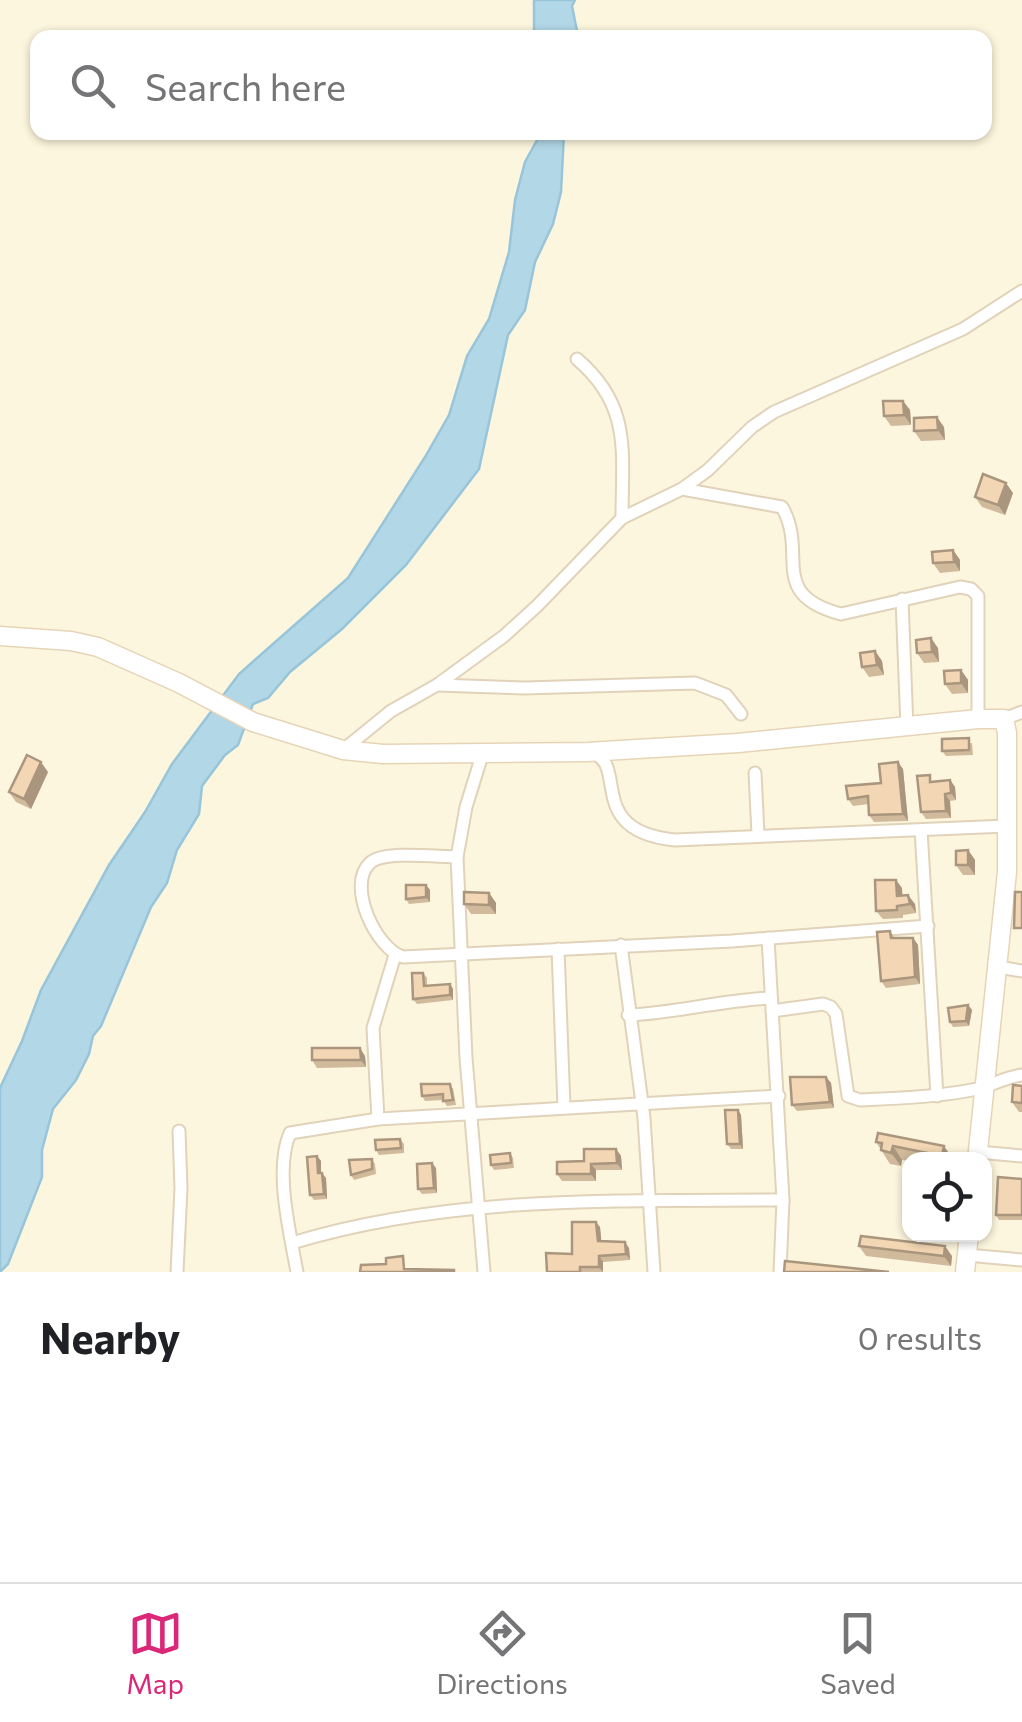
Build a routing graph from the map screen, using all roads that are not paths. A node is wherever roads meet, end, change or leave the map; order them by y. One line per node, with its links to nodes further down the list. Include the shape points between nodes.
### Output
1 (1022, 291): 3 (street, via 962,329 774,412)
2 (577, 360): 4 (street, via 604,386 617,413)
3 (682, 489): 4 (street); 5 (street, via 782,507 790,520 794,576 809,602 841,614)
4 (622, 518): 7 (street, via 504,636)
5 (902, 599): 10 (street, via 960,587 978,596); 11 (street)
6 (0, 636): 12 (street, via 98,647 253,722)
7 (437, 685): 8 (street, via 695,683 726,695); 12 (street, via 391,710)
8 (741, 714)
9 (1013, 716): 10 (street); 16 (street, via 1008,732)
10 (978, 719): 11 (street)
11 (906, 728): 14 (street)
12 (343, 750): 13 (street)
13 (483, 752): 14 (street); 20 (street)
14 (587, 752): 19 (street, via 608,765 621,820 637,832 675,840)
15 (754, 773): 19 (street)
16 (1014, 792): 17 (street)
17 (1008, 826): 18 (street); 21 (street)
18 (921, 830): 19 (street); 22 (street)
19 (758, 834)
20 (456, 857): 26 (street); 27 (street, via 387,856 365,871 362,898 369,922)
21 (1015, 876): 28 (street)
22 (928, 926): 23 (street); 35 (street)
23 (768, 938): 24 (street); 30 (street)
24 (621, 945): 25 (street); 31 (street)
25 (558, 949): 26 (street); 37 (street)
26 (461, 954): 27 (street); 38 (street)
27 (395, 955): 39 (street, via 374,1028)
28 (998, 967): 29 (street); 33 (street)
29 (1022, 971)
30 (772, 1005): 31 (street, via 732,1000); 34 (street); 35 (street, via 831,1007 848,1096)
31 (628, 1014): 36 (street)
32 (1022, 1075): 33 (street)
33 (984, 1087): 35 (street); 41 (street)
34 (779, 1096): 36 (street); 45 (street)
35 (937, 1096)
36 (641, 1102): 37 (street); 44 (street)
37 (564, 1107): 38 (street)
38 (472, 1113): 39 (street); 46 (street)
39 (378, 1119): 47 (street, via 290,1132 284,1148)
40 (179, 1131): 50 (street)
41 (978, 1152)
42 (992, 1156): 43 (street)
43 (1022, 1156)
44 (650, 1200): 45 (street); 46 (street); 53 (street)
45 (783, 1200): 54 (street)
46 (479, 1209): 47 (street, via 372,1221); 52 (street)
47 (292, 1243): 51 (street)
48 (1022, 1260): 49 (street)
49 (966, 1263)
50 (177, 1272)
51 (297, 1272)
52 (484, 1272)
53 (654, 1272)
54 (780, 1272)

